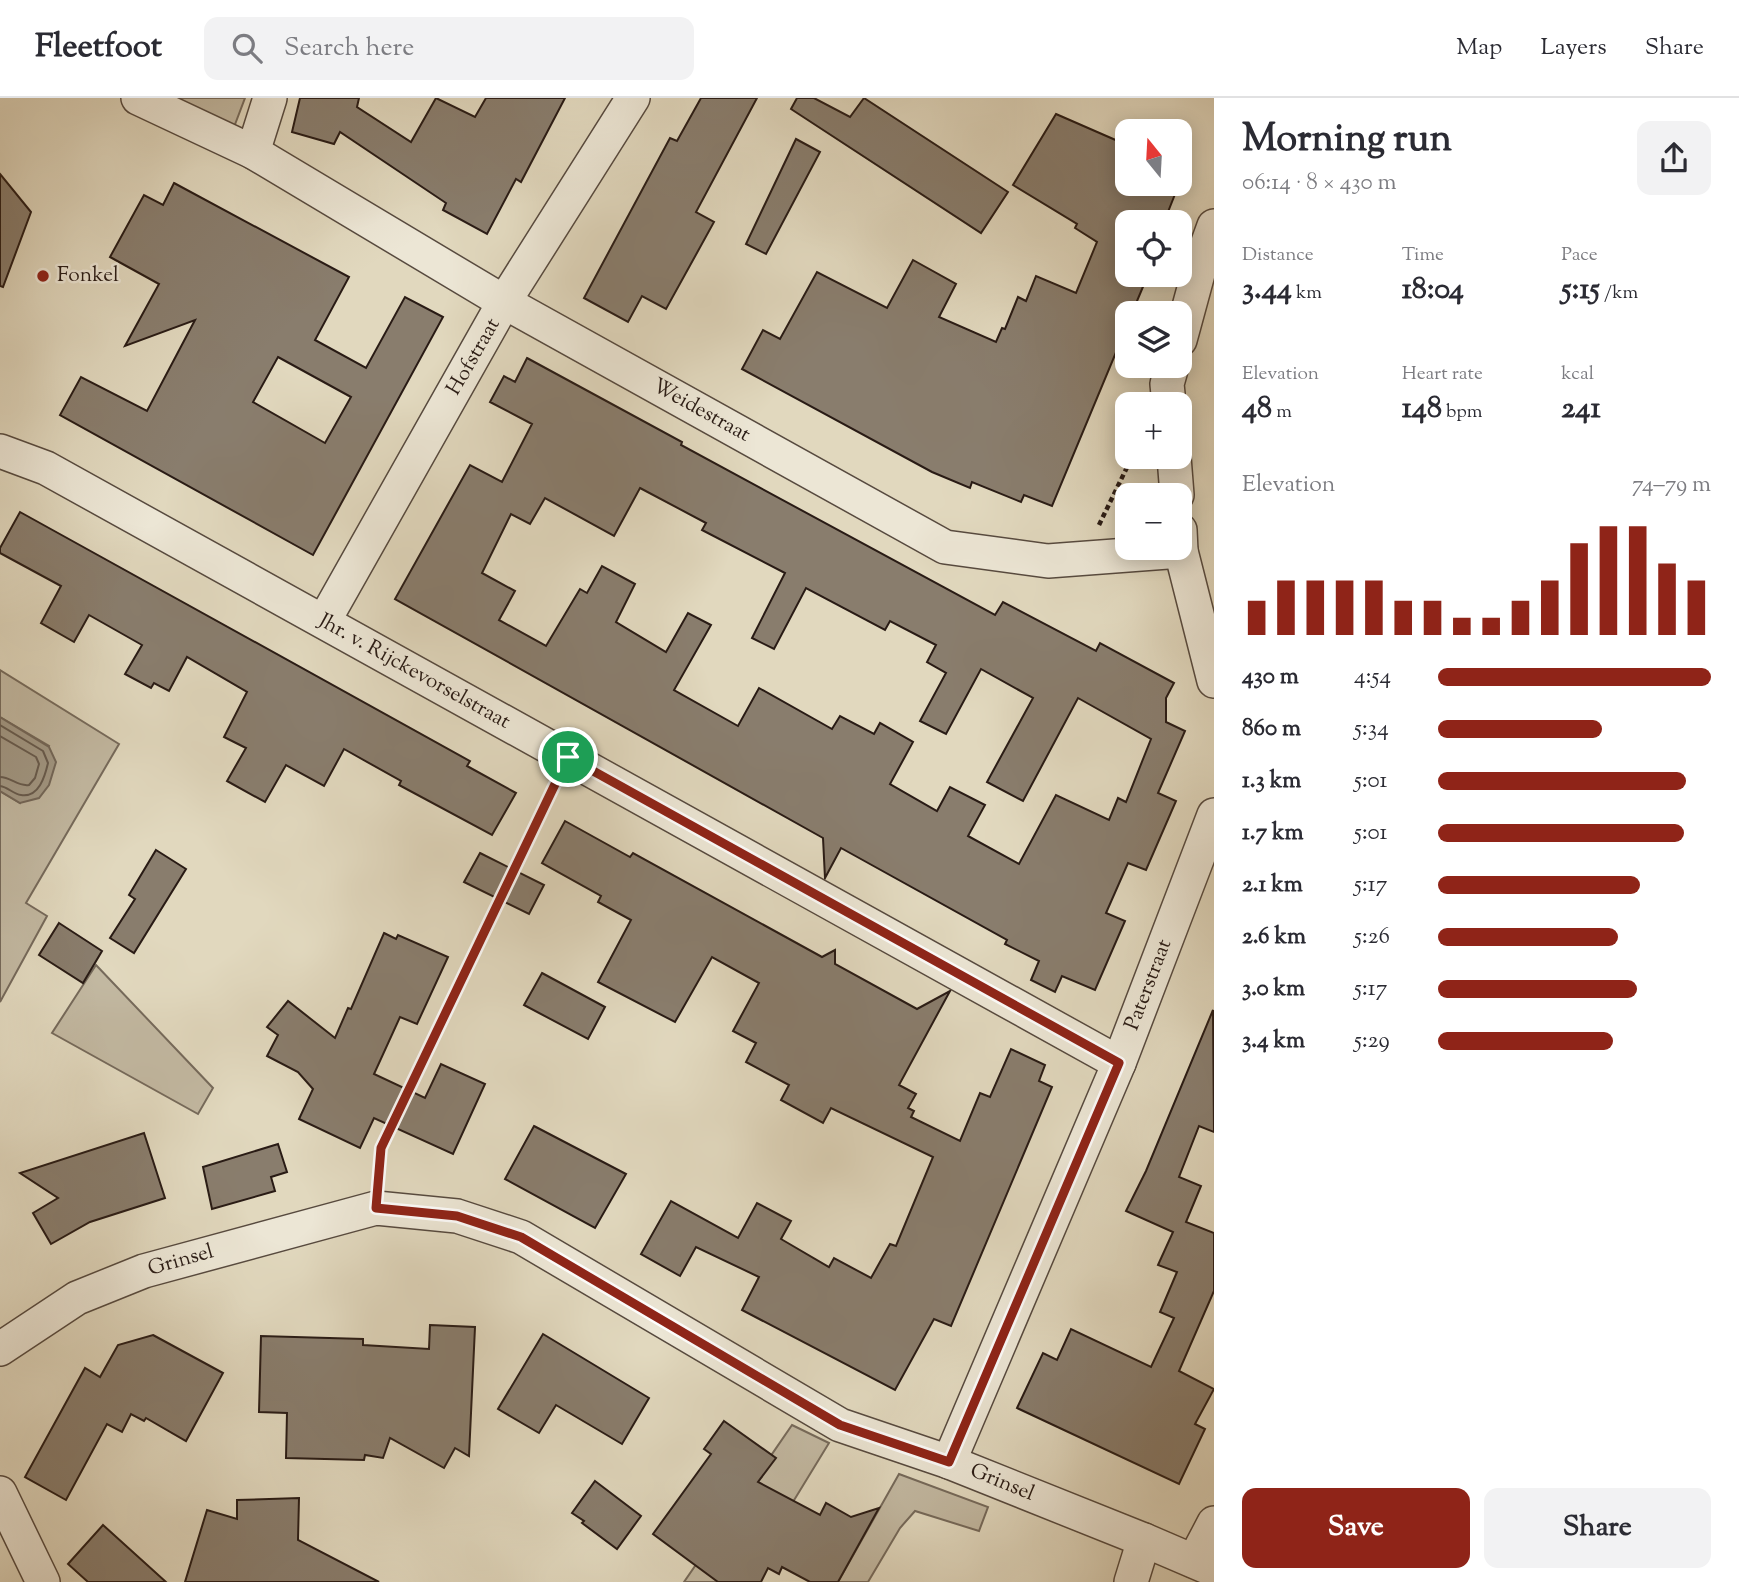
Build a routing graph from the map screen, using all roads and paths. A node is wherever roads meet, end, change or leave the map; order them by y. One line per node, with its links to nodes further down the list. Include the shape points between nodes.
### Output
1 (138, 98): 4 (street, Weidestraat)
2 (270, 98): 4 (street)
3 (633, 98): 7 (street, Hofstraat)
4 (253, 152): 7 (street, Weidestraat)
5 (1214, 226): 6 (street)
6 (1208, 259): 8 (street)
7 (505, 302): 12 (street, Weidestraat, via 945,547 1048,561); 14 (street, Hofstraat)
8 (1192, 305)
9 (0, 451): 14 (street, Jhr. v. Rijckevorselstraat, via 46,468)
10 (1126, 469): 12 (path)
11 (1115, 552): 12 (street, Weidestraat)
12 (1082, 558)
13 (1185, 560): 15 (street)
14 (324, 621): 16 (street, Jhr. v. Rijckevorselstraat)
15 (1214, 681)
16 (568, 757): 18 (street, Jhr. v. Rijckevorselstraat); 19 (path, via 381,1148)
17 (1214, 815): 18 (street, Paterstraat)
18 (1119, 1063): 21 (street, Paterstraat)
19 (376, 1208): 20 (street, Grinsel, via 144,1271 77,1298); 21 (street, Grinsel, via 457,1216 521,1237 840,1425)
20 (0, 1349)
21 (949, 1462): 24 (street, Grinsel)
22 (0, 1493): 26 (street)
23 (1214, 1523): 25 (street)
24 (1144, 1540): 25 (street, Grinsel); 27 (street)
25 (1204, 1565)
26 (43, 1582)
27 (1131, 1582)

